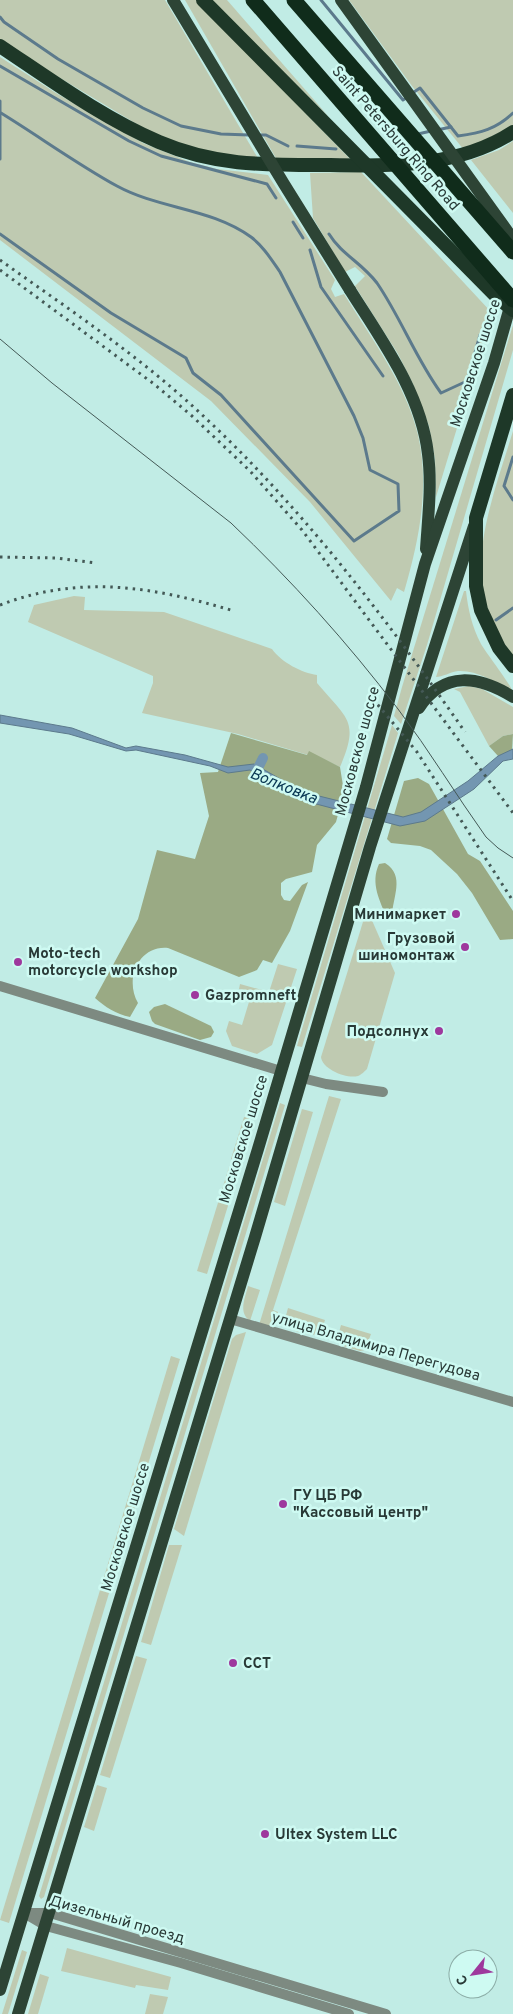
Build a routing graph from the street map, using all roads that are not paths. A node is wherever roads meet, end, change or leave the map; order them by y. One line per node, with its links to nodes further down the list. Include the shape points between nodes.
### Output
1 (174, 0): 14 (main road, bridge, via 393,357 414,401 428,454)
2 (203, 0): 11 (highway, bridge)
3 (253, 0): 10 (highway, Saint Petersburg Ring Road, bridge)
4 (294, 0): 9 (highway, Saint Petersburg Ring Road, bridge)
5 (342, 0): 8 (main road, bridge)
6 (0, 46): 7 (highway, via 106,114 158,142 222,162 385,166 446,159 493,144)
7 (513, 132)
8 (513, 239)
9 (513, 252)
10 (513, 299): 14 (main road, Московское шоссе)
11 (513, 310)
12 (513, 395): 13 (highway)
13 (476, 518): 15 (highway, via 476,586 481,610 499,648); 17 (main road)
14 (425, 564): 19 (main road, Московское шоссе, via 366,787)
15 (513, 666)
16 (513, 696): 17 (main road, via 492,685 457,680 432,691)
17 (413, 716): 20 (main road)
18 (0, 986): 19 (street)
19 (281, 1071): 20 (main road); 24 (main road, Московское шоссе)
20 (302, 1078): 21 (street); 22 (main road)
21 (383, 1092)
22 (230, 1320): 23 (street, улица Владимира Перегудова); 25 (main road)
23 (513, 1402)
24 (23, 1913): 25 (street, Дизельный проезд); 26 (street, Дизельный проезд); 27 (main road, Московское шоссе)
25 (50, 1913): 26 (main road); 30 (street, Дизельный проезд)
26 (46, 1926): 28 (main road); 29 (street, Дизельный проезд)
27 (0, 1990)
28 (18, 2014)
29 (349, 2014)
30 (386, 2014)

